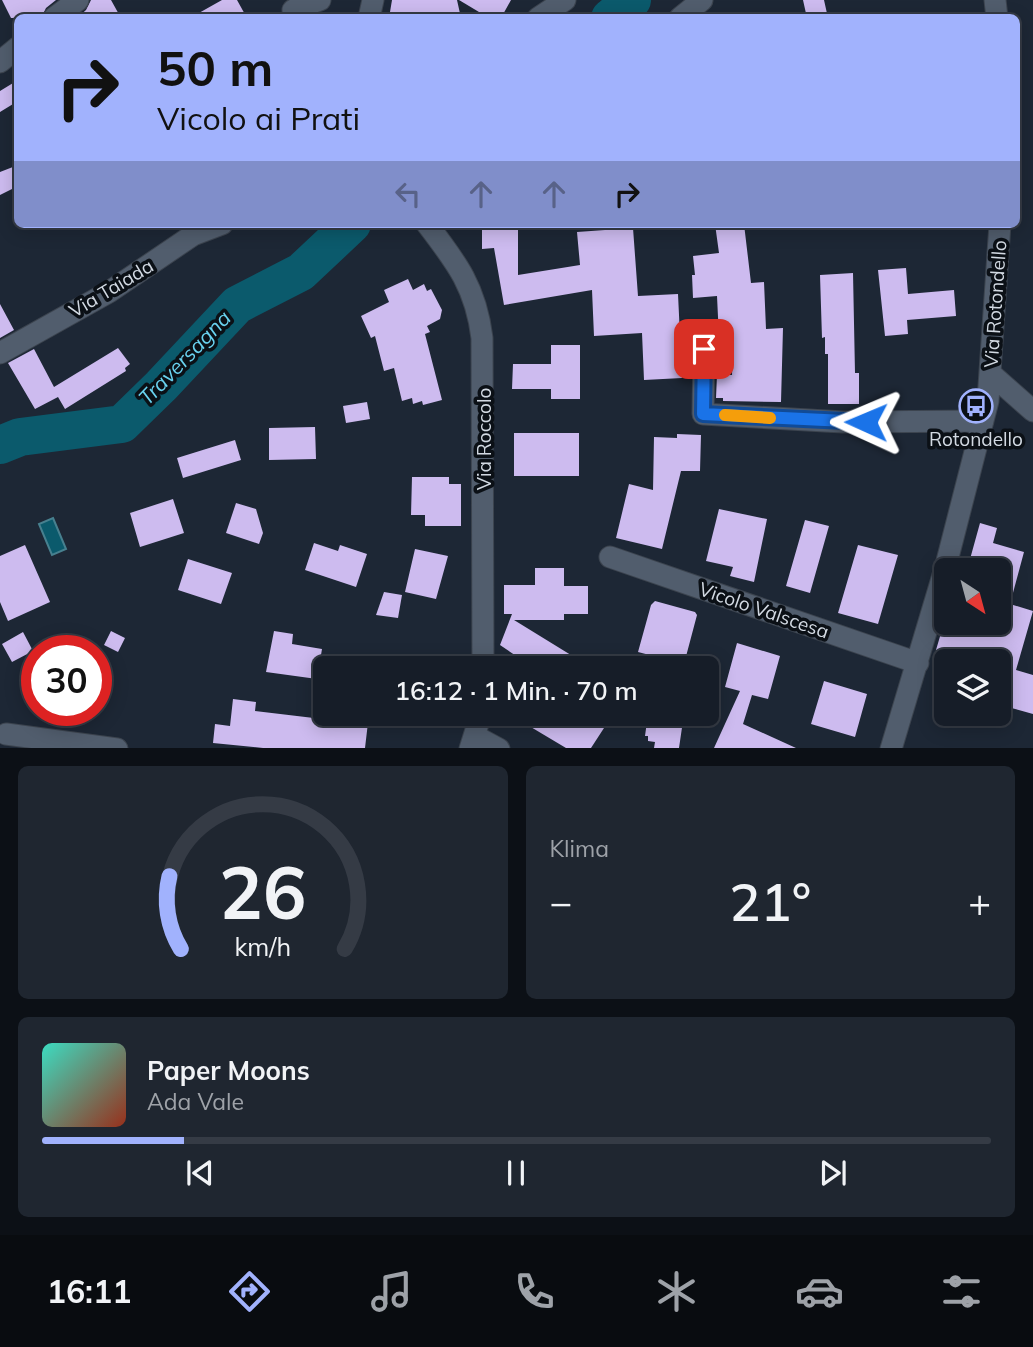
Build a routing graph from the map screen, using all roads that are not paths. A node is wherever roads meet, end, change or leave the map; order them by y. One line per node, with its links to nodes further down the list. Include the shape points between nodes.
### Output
1 (78, 0): 6 (street)
2 (320, 0): 5 (street)
3 (565, 0): 7 (street)
4 (702, 0): 8 (street)
5 (293, 9)
6 (59, 14)
7 (544, 14)
8 (685, 14)
9 (14, 50): 10 (street)
10 (0, 62)
11 (211, 228): 15 (street, Via Taiada)
12 (430, 228): 20 (street, Via Roccolo, via 467,281 481,328)
13 (1000, 228): 16 (street, Via Rotondello)
14 (704, 349): 18 (street, via 703,414 843,422)
15 (0, 353)
16 (990, 373): 17 (street); 18 (street, Via Rotondello)
17 (1033, 411)
18 (983, 421): 21 (street, Via Rotondello)
19 (610, 557): 21 (street, Vicolo Valscesa)
20 (484, 656)
21 (919, 663): 26 (street, Via Rotondello)
22 (2, 730): 24 (street)
23 (473, 742): 25 (street)
24 (117, 748)
25 (499, 748)
26 (891, 748)

